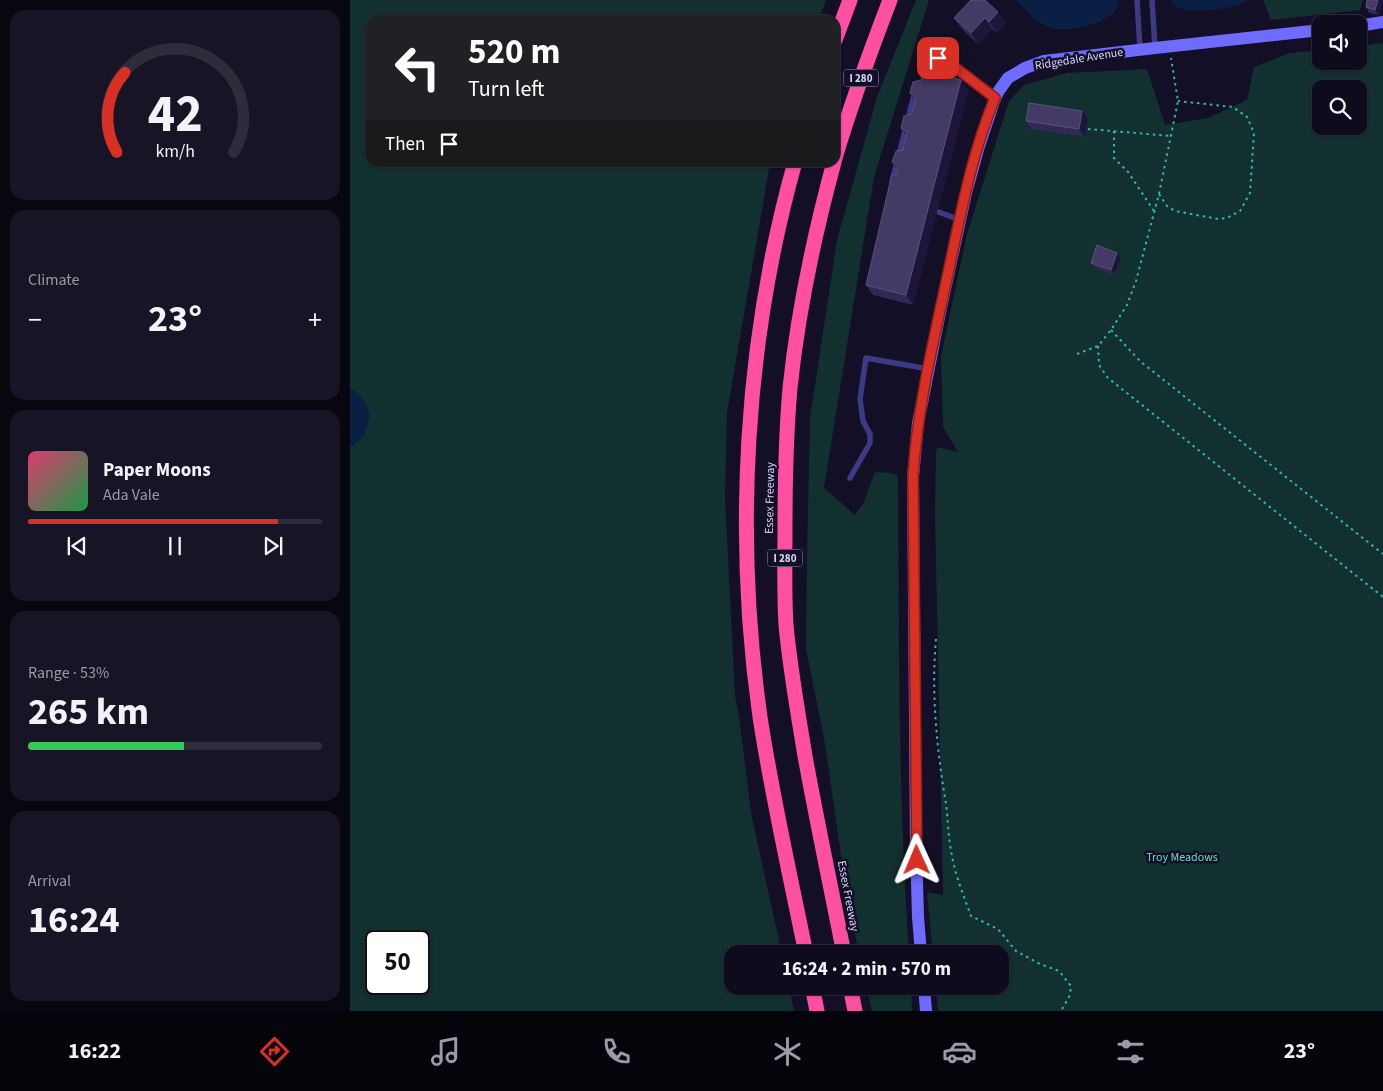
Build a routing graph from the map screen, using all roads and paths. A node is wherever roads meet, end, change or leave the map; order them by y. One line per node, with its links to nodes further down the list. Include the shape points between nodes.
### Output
1 (850, 0): 7 (highway)
2 (890, 0): 17 (highway, I 280)
3 (1137, 0): 11 (lane)
4 (1152, 0): 10 (lane)
5 (1383, 22): 6 (main road)
6 (1367, 25)
7 (840, 27)
8 (1312, 31): 9 (main road, Ridgedale Avenue)
9 (1168, 46): 10 (main road, Ridgedale Avenue); 13 (path)
10 (1155, 48): 11 (main road, Ridgedale Avenue)
11 (1140, 49): 12 (main road, Ridgedale Avenue, via 1044,62 1025,68 1008,78)
12 (995, 98): 20 (lane, via 943,58 934,60 913,99); 24 (main road, Ridgedale Avenue)
13 (1178, 101): 16 (path); 21 (path, via 1233,107 1247,117 1254,133 1250,193 1240,211 1218,219 1175,211)
14 (1088, 129): 15 (path)
15 (1114, 131): 16 (path); 23 (path, via 1114,158 1128,172)
16 (1171, 136): 21 (path)
17 (840, 142)
18 (794, 167): 33 (highway, Essex Freeway, via 777,234 759,340 746,528 751,634 760,716)
19 (833, 167): 34 (highway, Essex Freeway / I 280, via 807,275 790,388 784,584 797,711)
20 (890, 188)
21 (1159, 194): 23 (path)
22 (936, 211): 24 (lane)
23 (1154, 211): 25 (path, via 1136,281 1127,305)
24 (960, 220): 28 (main road, Ridgedale Avenue)
25 (1111, 330): 26 (path); 30 (path, via 1141,362)
26 (1098, 346): 27 (path); 31 (path, via 1100,364 1108,378)
27 (1077, 354)
28 (928, 369): 29 (lane, via 866,358 860,399 870,444); 35 (main road, Ridgedale Avenue, via 913,477 916,846)
29 (850, 478)
30 (1383, 554)
31 (1383, 597)
32 (936, 639): 42 (path, via 937,742 951,850 959,883 971,916 998,929 1016,950 1059,971 1068,981 1070,995)
33 (804, 945)
34 (842, 945)
35 (920, 945)
36 (814, 995): 39 (highway)
37 (852, 995): 40 (highway)
38 (925, 995): 41 (main road)
39 (817, 1011)
40 (855, 1011)
41 (926, 1011)
42 (1062, 1011)

